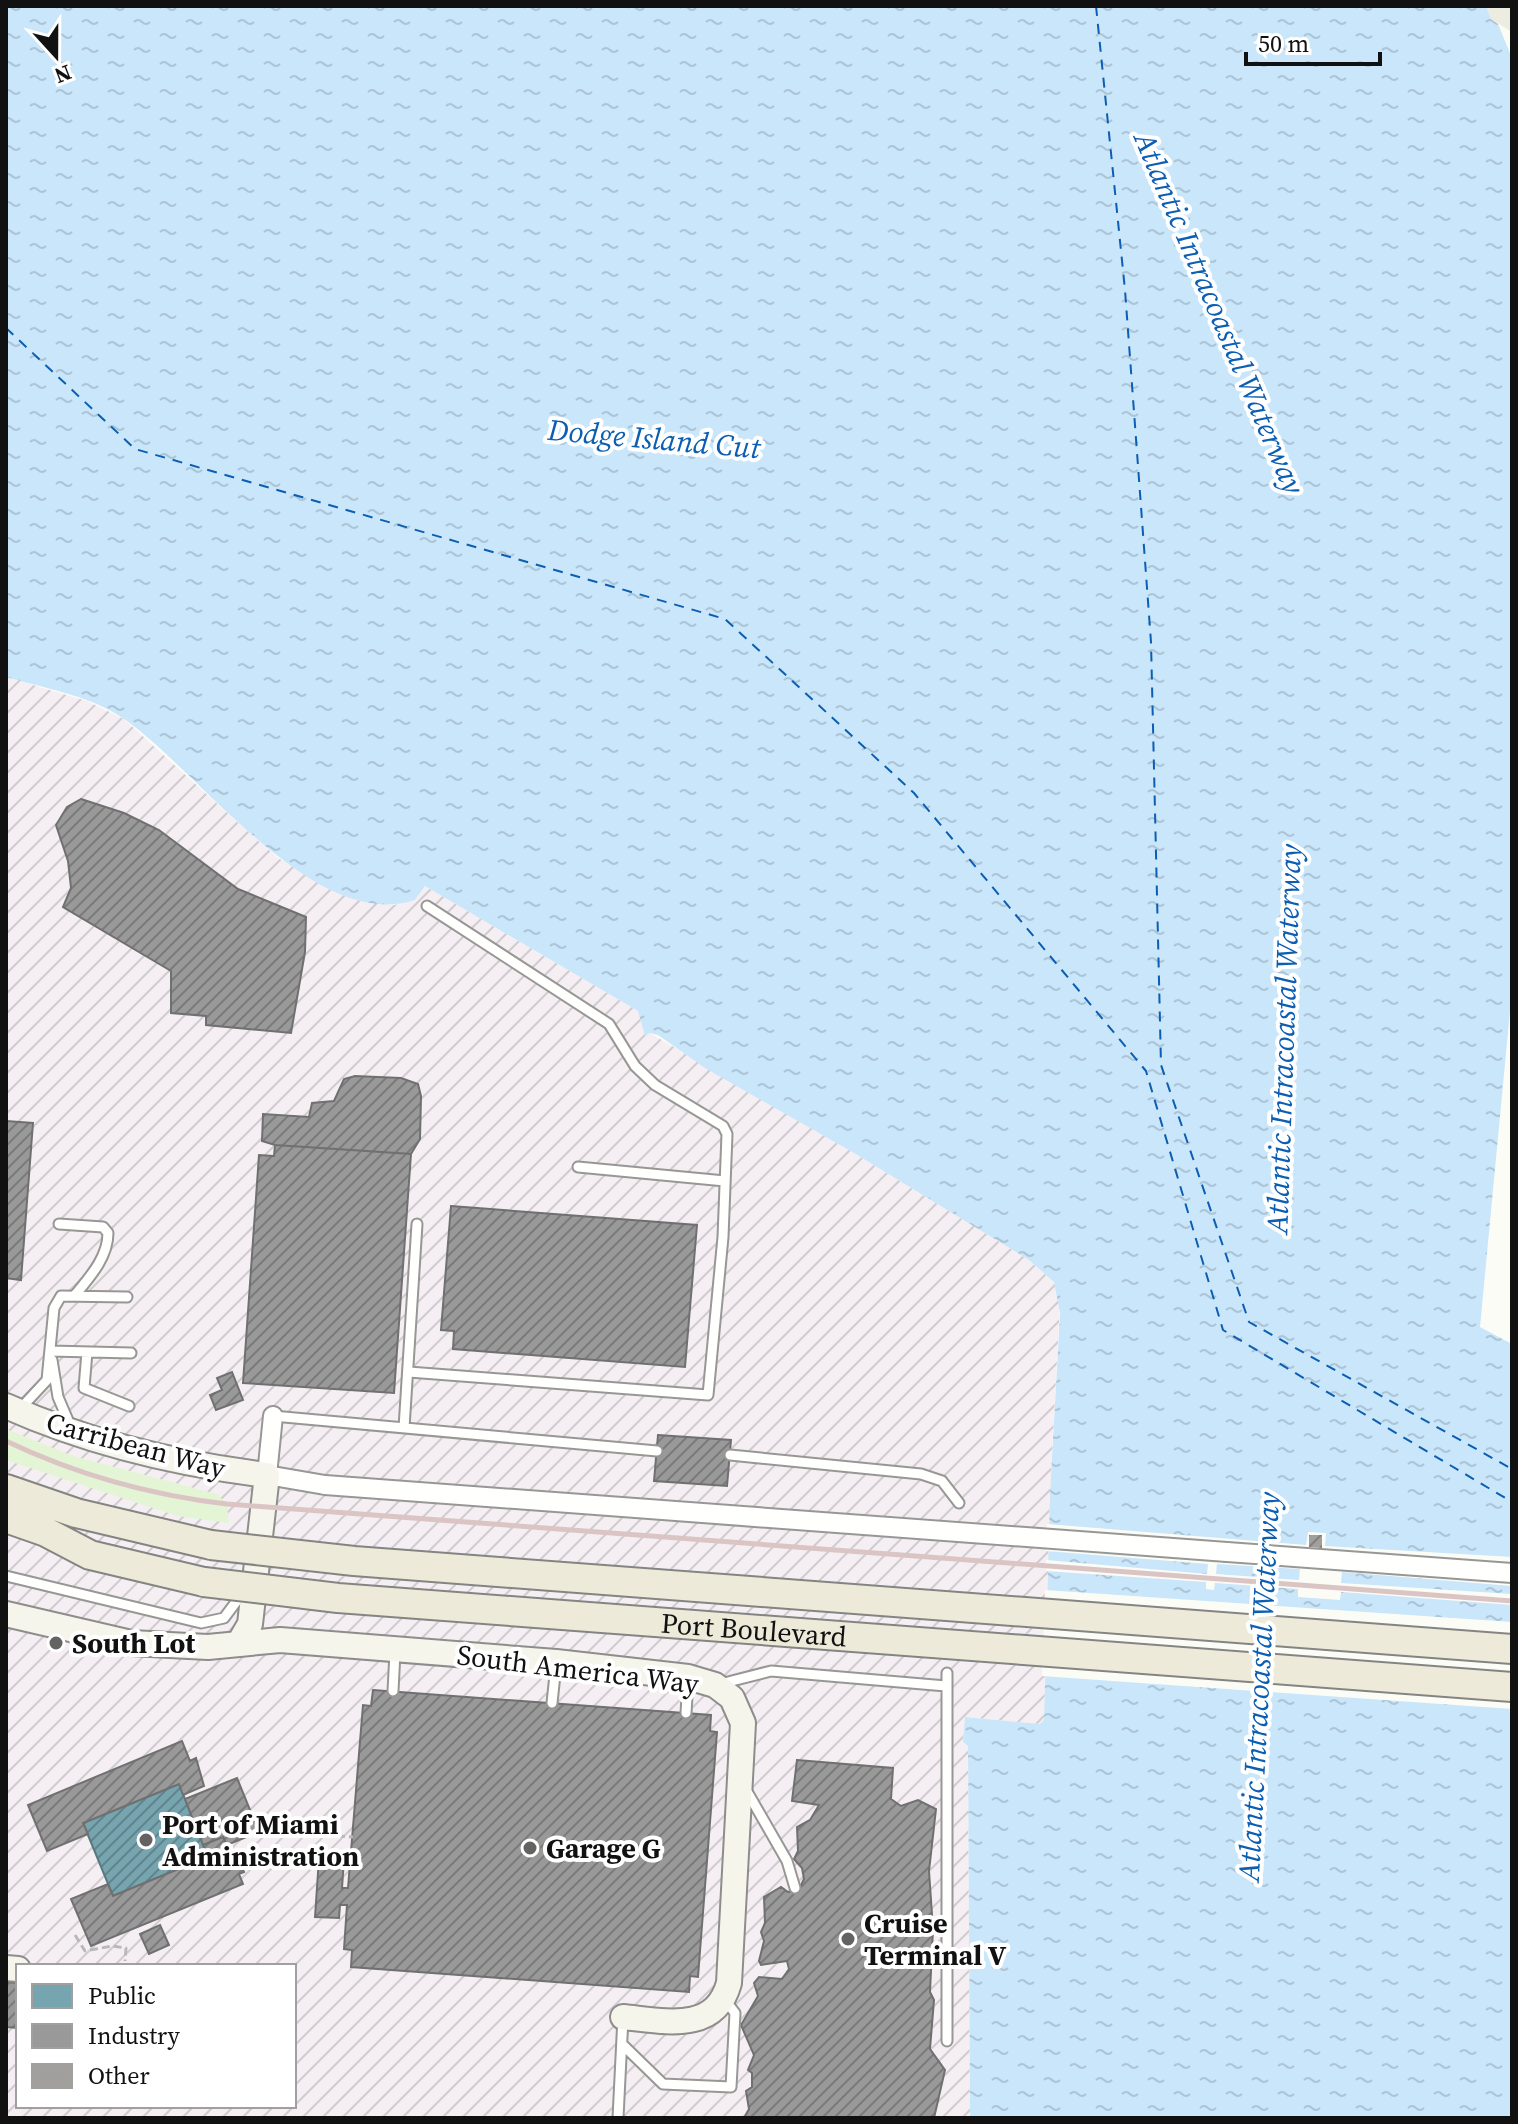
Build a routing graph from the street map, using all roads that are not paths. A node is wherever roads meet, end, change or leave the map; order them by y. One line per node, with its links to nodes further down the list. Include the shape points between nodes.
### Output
1 (427, 906): 3 (lane, via 609,1024 635,1066 655,1085 718,1121 727,1134)
2 (578, 1167): 3 (lane)
3 (725, 1181): 11 (lane, via 708,1395)
4 (59, 1224): 6 (lane, via 103,1227 108,1233 108,1245 94,1272)
5 (417, 1224): 11 (lane)
6 (75, 1295): 7 (lane); 10 (lane, via 61,1296 54,1308)
7 (127, 1297)
8 (87, 1352): 9 (lane); 10 (lane); 12 (lane, via 84,1388)
9 (131, 1353)
10 (52, 1355): 13 (lane, via 47,1380); 16 (lane, via 58,1397)
11 (409, 1372): 15 (lane)
12 (129, 1406)
13 (12, 1409): 16 (street, Carribean Way)
14 (273, 1416): 15 (lane); 19 (street)
15 (404, 1428): 17 (lane)
16 (75, 1433): 19 (street, Carribean Way, via 192,1465)
17 (657, 1451)
18 (730, 1455): 21 (lane, via 921,1474 942,1481)
19 (267, 1475): 25 (street, bridge, via 325,1485); 26 (street)
20 (6, 1489): 31 (main road, Port Boulevard, bridge, via 91,1517 211,1545 354,1561)
21 (959, 1503)
22 (6, 1518): 24 (main road, Port Boulevard)
23 (6, 1537): 24 (main road)
24 (90, 1555): 37 (main road, Port Boulevard, bridge, via 204,1582 338,1598)
25 (1512, 1573)
26 (256, 1575): 27 (lane, via 224,1618 213,1623); 29 (street, via 250,1624)
27 (6, 1576)
28 (6, 1614): 29 (street, South America Way, via 131,1643)
29 (239, 1643): 30 (street, South America Way, via 280,1640)
30 (395, 1649): 32 (street, South America Way); 38 (lane)
31 (1512, 1649)
32 (556, 1662): 34 (street, South America Way); 39 (lane)
33 (947, 1673): 36 (lane)
34 (688, 1677): 35 (street, South America Way); 40 (lane)
35 (715, 1685): 36 (lane, via 771,1671); 41 (street, South America Way, via 732,1698 743,1723)
36 (946, 1686): 45 (lane)
37 (1512, 1687)
38 (393, 1691)
39 (552, 1703)
40 (686, 1713)
41 (741, 1783): 42 (lane, via 787,1861); 43 (street, South America Way, via 729,1983)
42 (795, 1888)
43 (718, 2006): 44 (street, via 673,2022); 46 (lane, via 735,2013 731,2087 663,2084)
44 (623, 2017): 46 (lane)
45 (947, 2041)
46 (624, 2046): 47 (lane)
47 (618, 2118)

